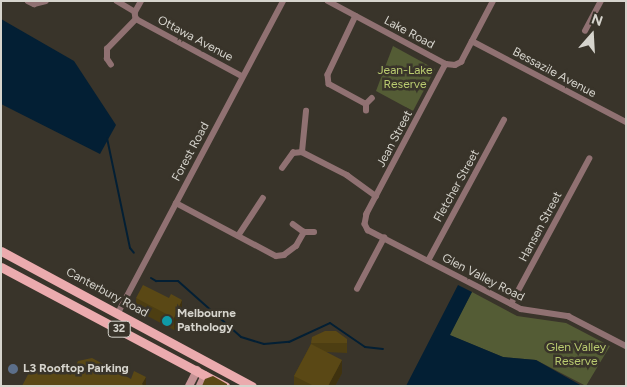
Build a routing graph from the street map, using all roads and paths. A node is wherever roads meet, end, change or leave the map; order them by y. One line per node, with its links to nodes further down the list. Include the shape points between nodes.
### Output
1 (28, 1): 2 (street, via 34,4)
2 (46, 1)
3 (117, 1): 9 (street, Ottawa Avenue)
4 (141, 1): 9 (street)
5 (283, 1): 15 (street, Forest Road)
6 (328, 1): 10 (street, Lake Road)
7 (493, 1): 12 (street)
8 (601, 1): 11 (street)
9 (136, 15): 14 (street, via 107,49); 15 (street, Ottawa Avenue)
10 (356, 16): 13 (street, Lake Road); 16 (street, via 328,76 329,84 366,107)
11 (585, 31)
12 (472, 41): 13 (street, Lake Road, via 461,62 455,66); 19 (street, Bessazile Avenue)
13 (446, 64): 23 (street, Jean Street)
14 (111, 65)
15 (242, 76): 25 (street, Forest Road)
16 (372, 98)
17 (306, 111): 20 (street)
18 (504, 120): 33 (street, Fletcher Street)
19 (626, 122)
20 (302, 152): 22 (street, via 293,154); 23 (street, via 347,175)
21 (589, 159): 36 (street, Hansen Street)
22 (282, 168)
23 (376, 196): 27 (street, Jean Street, via 366,214)
24 (263, 198): 30 (street)
25 (176, 203): 30 (street); 37 (street, Forest Road)
26 (293, 224): 28 (street)
27 (365, 224): 31 (street, Glen Valley Road, via 368,230)
28 (304, 232): 29 (street); 30 (street, via 296,246 284,255 276,256)
29 (314, 232)
30 (238, 236)
31 (384, 238): 33 (street, Glen Valley Road); 35 (street)
32 (1, 251): 37 (main road, Canterbury Road / 32)
33 (428, 261): 36 (street, Glen Valley Road)
34 (1, 267): 40 (main road, 32)
35 (357, 289)
36 (511, 304): 38 (street, Glen Valley Road, via 521,310 568,316)
37 (118, 313): 39 (main road, Canterbury Road / 32)
38 (626, 346)
39 (208, 361): 40 (main road); 44 (main road, Canterbury Road / 32)
40 (201, 373): 41 (main road); 42 (main road); 43 (main road, 32)
41 (189, 386)
42 (200, 386)
43 (225, 386)
44 (252, 386)

